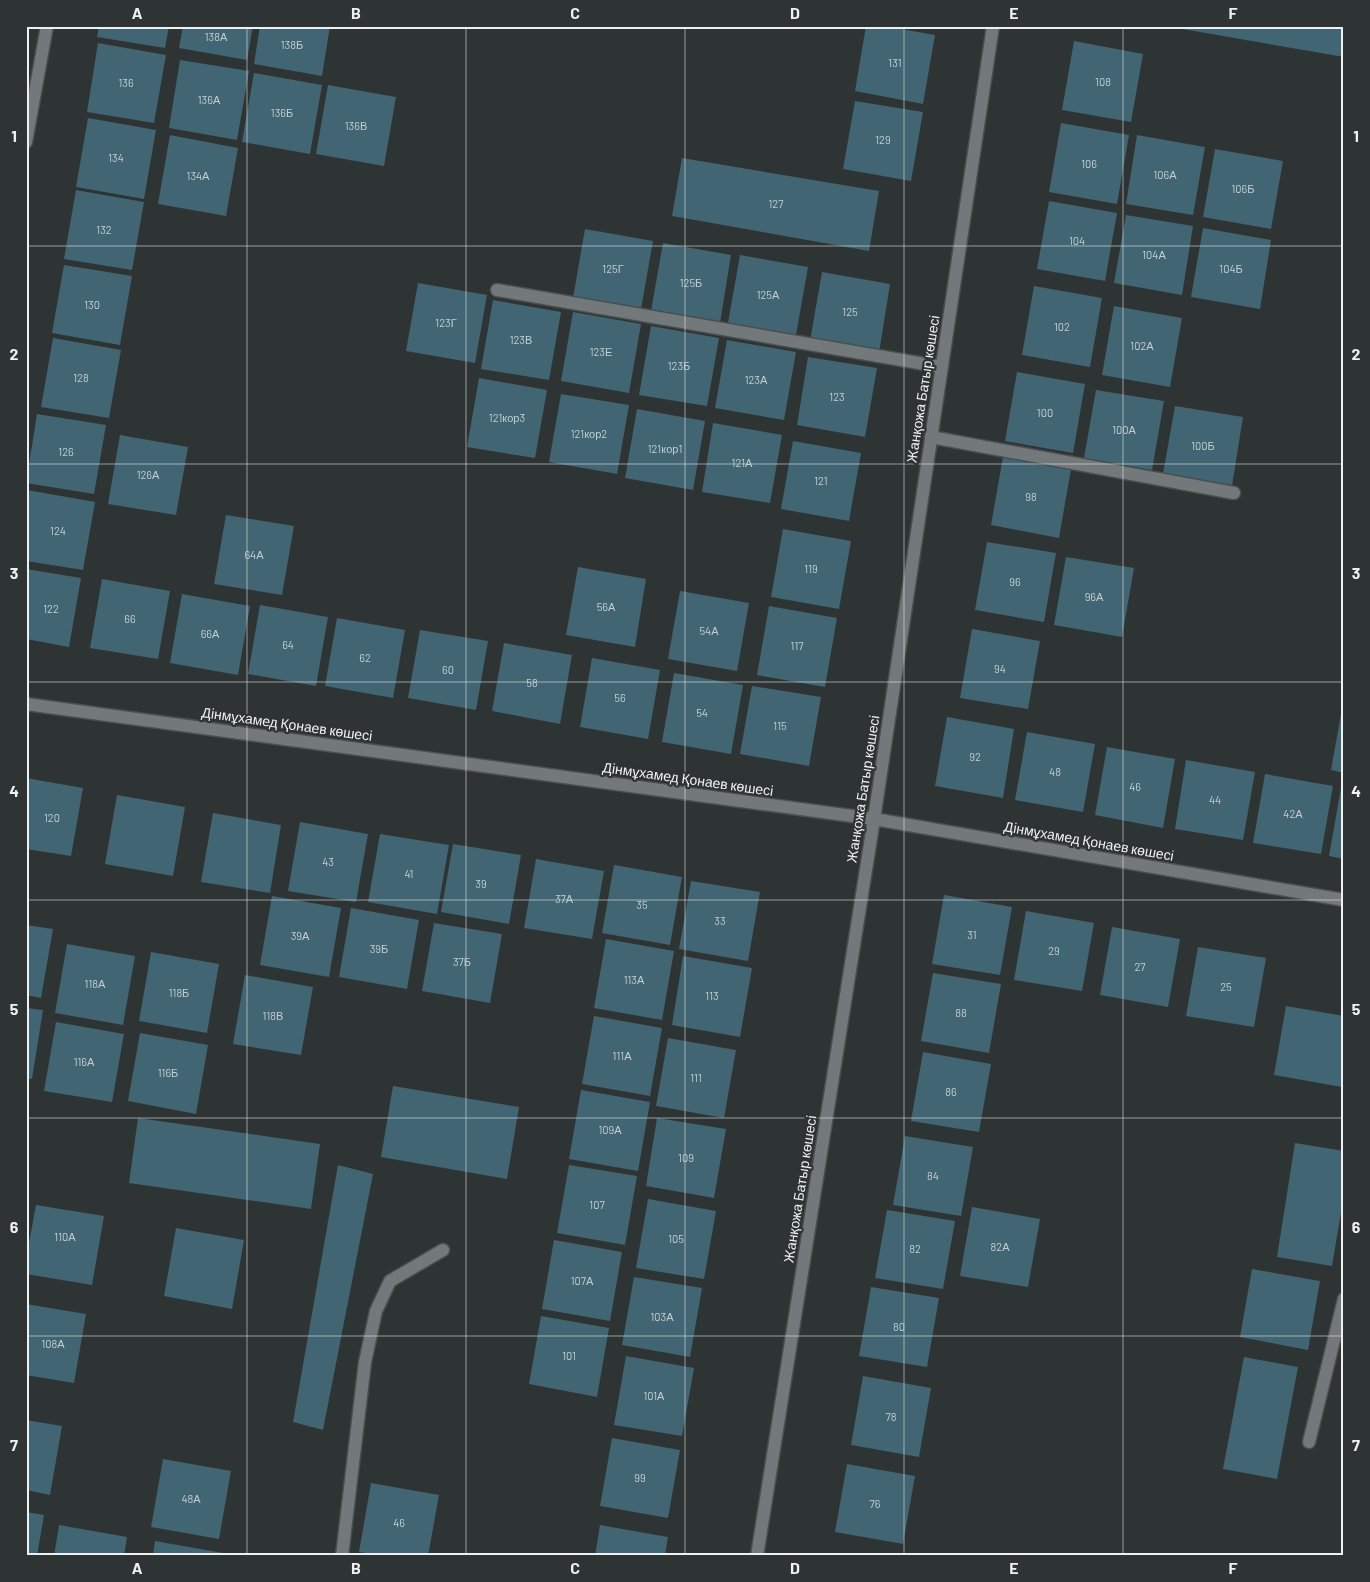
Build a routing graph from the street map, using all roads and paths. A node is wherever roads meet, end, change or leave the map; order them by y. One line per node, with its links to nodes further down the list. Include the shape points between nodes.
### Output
1 (47, 26): 3 (street)
2 (993, 26): 5 (street, Жанқожа Батыр көшесі)
3 (26, 142)
4 (497, 290): 5 (street)
5 (942, 367): 6 (street, Жанқожа Батыр көшесі)
6 (931, 437): 7 (street); 9 (street, Жанқожа Батыр көшесі)
7 (1234, 493)
8 (26, 704): 9 (street, Дінмұхамед Қонаев көшесі)
9 (874, 819): 10 (street, Дінмұхамед Қонаев көшесі); 15 (street, Жанқожа Батыр көшесі)
10 (1344, 900)
11 (443, 1250): 14 (street, via 390,1281 376,1311 365,1362)
12 (1344, 1299): 13 (street)
13 (1309, 1442)
14 (342, 1556)
15 (758, 1556)

